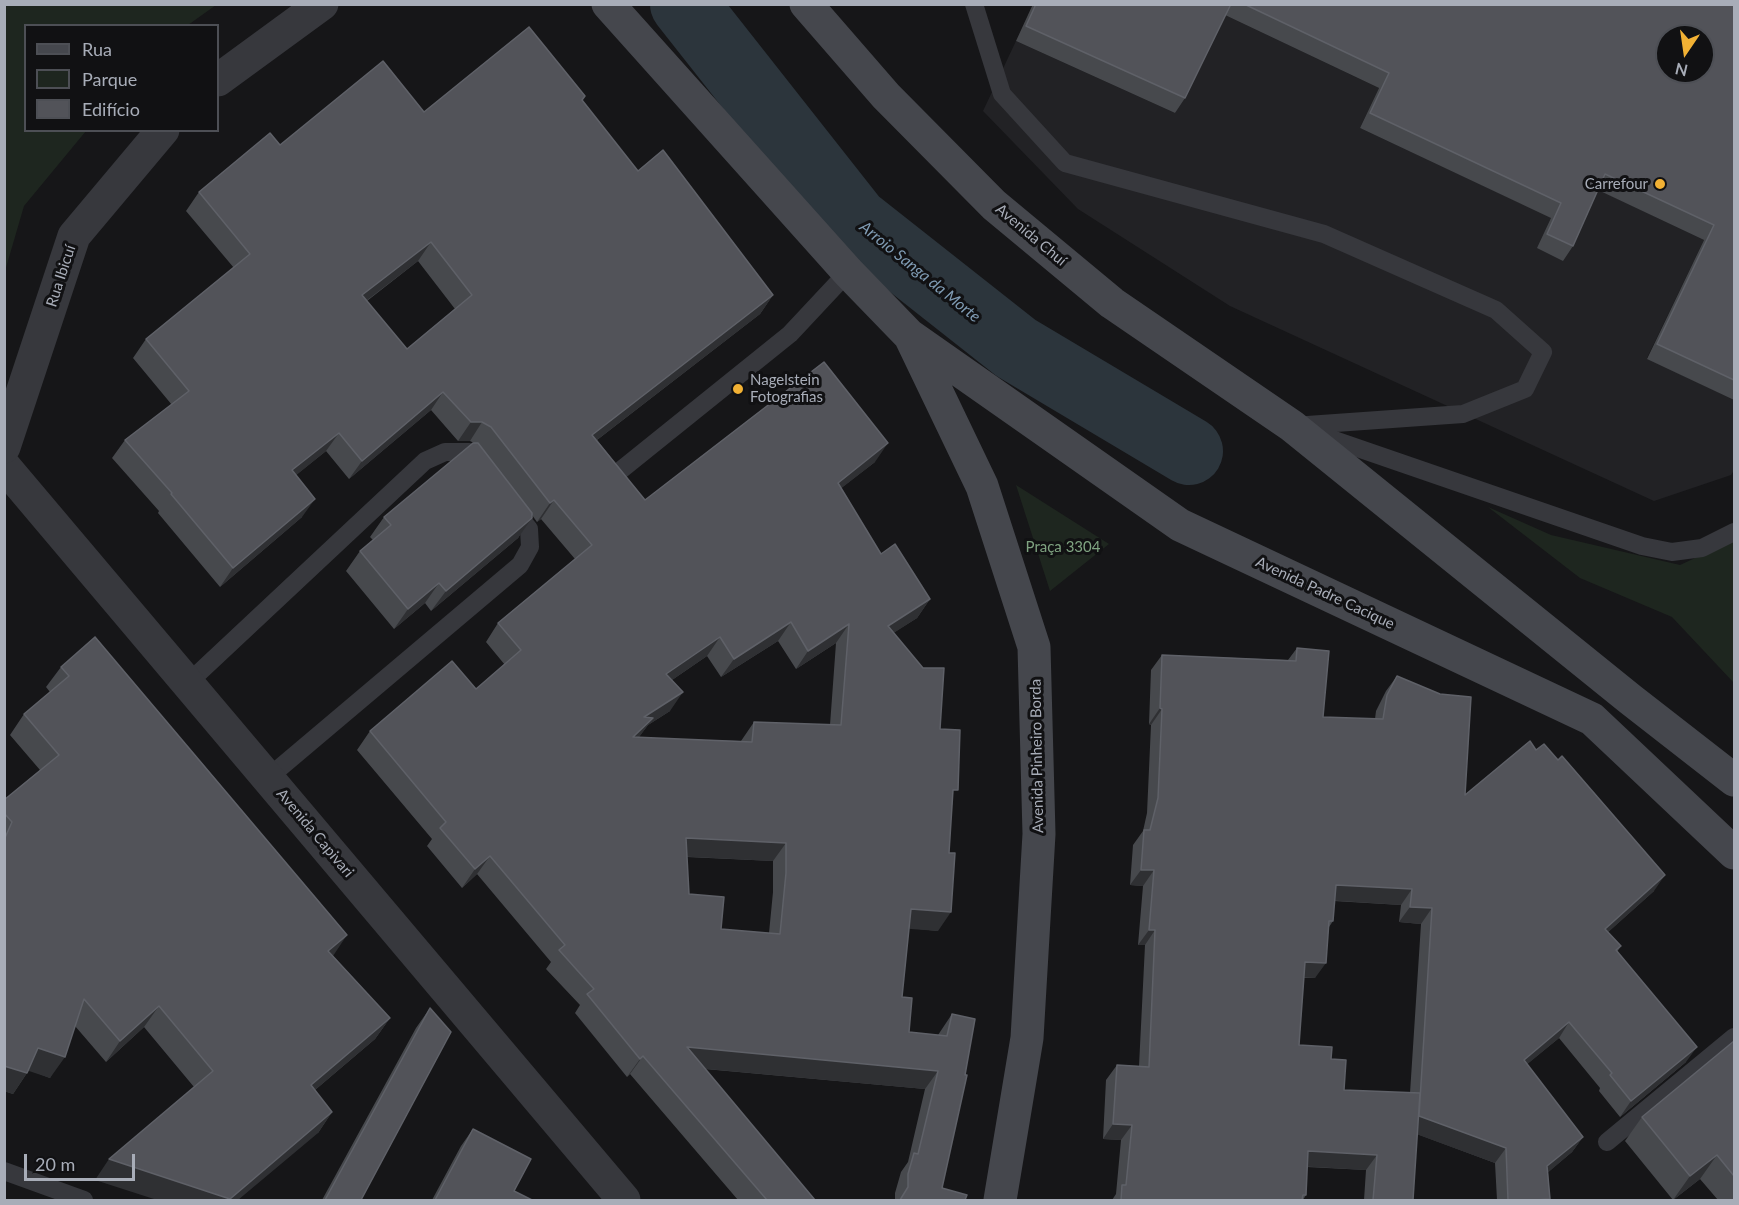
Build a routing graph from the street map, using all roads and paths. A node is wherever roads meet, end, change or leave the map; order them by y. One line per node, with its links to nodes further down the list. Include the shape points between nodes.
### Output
1 (322, 4): 5 (street)
2 (608, 4): 7 (main road)
3 (806, 4): 9 (main road, Avenida Chuí, via 886,96 994,205 1112,303)
4 (974, 4): 9 (lane, via 1002,94 1065,163 1324,234 1496,310 1543,352 1525,389 1463,414)
5 (219, 79)
6 (161, 132): 10 (street, Rua Ibicuí, via 74,236)
7 (848, 272): 8 (main road); 12 (lane, via 790,334)
8 (909, 335): 19 (main road, Avenida Padre Cacique, via 1180,525 1592,718); 25 (main road, Avenida Pinheiro Borda, via 982,486 1034,647 1039,834 1028,1027)
9 (1292, 426): 15 (lane, via 1642,546 1672,552 1702,548); 18 (main road)
10 (4, 447)
11 (4, 466): 16 (street, Avenida Capivari)
12 (616, 474)
13 (489, 478): 16 (lane, via 469,452 445,452 425,461)
14 (502, 495): 17 (lane, via 529,529 530,547 520,566)
15 (1734, 532)
16 (188, 683): 17 (street, Avenida Capivari)
17 (269, 777): 24 (street, Avenida Capivari)
18 (1734, 780)
19 (1734, 853)
20 (1734, 1037): 21 (lane)
21 (1607, 1142)
22 (4, 1171): 23 (lane)
23 (84, 1200)
24 (624, 1200)
25 (1000, 1200)

